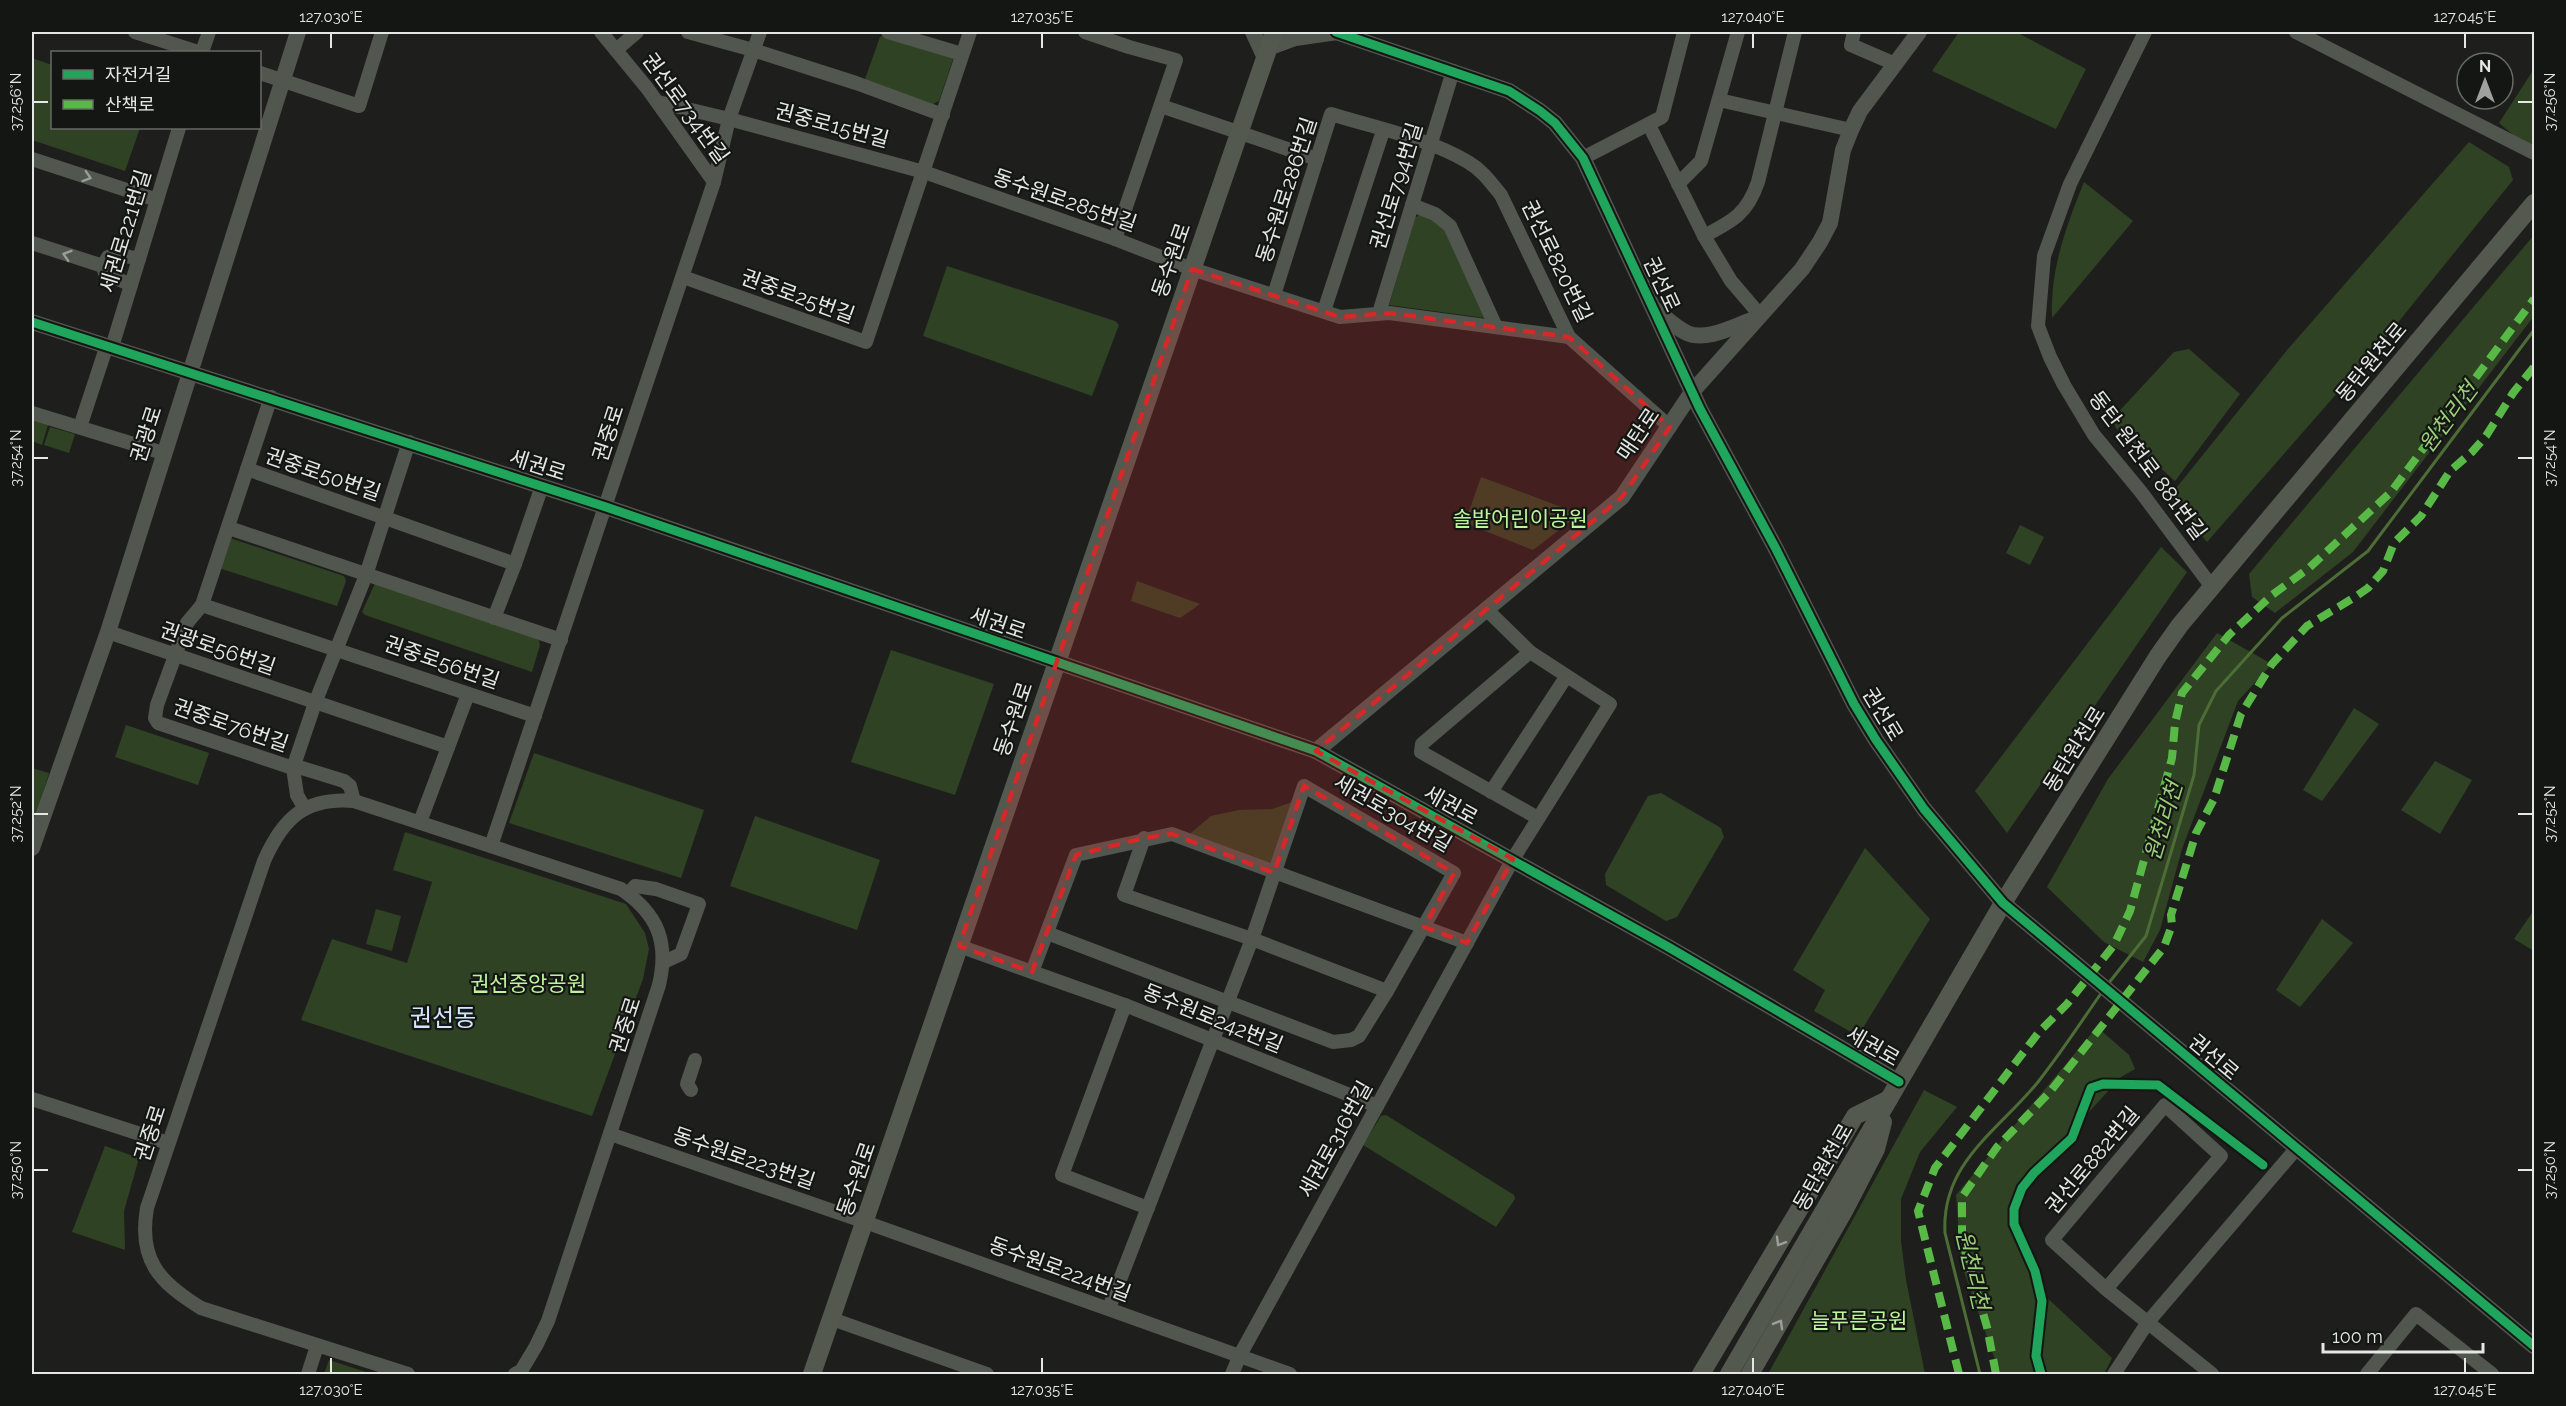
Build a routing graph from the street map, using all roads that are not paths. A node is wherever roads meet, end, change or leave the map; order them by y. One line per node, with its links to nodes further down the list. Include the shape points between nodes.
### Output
1 (135, 32): 25 (street)
2 (209, 32): 26 (street)
3 (298, 32): 31 (street, 권광로)
4 (382, 32): 31 (street, via 358,106)
5 (601, 32): 23 (street, 권선로734번길)
6 (637, 32): 23 (street)
7 (688, 32): 21 (street)
8 (760, 32): 24 (street, 권중로)
9 (888, 32): 27 (street)
10 (970, 32): 27 (street)
11 (1086, 32): 34 (street, via 1176,60)
12 (1253, 32): 22 (street)
13 (1337, 32): 22 (street); 29 (street, 권선로)
14 (1684, 32): 38 (street, via 1662,117)
15 (1738, 32): 32 (street)
16 (1795, 32): 35 (street)
17 (1854, 32): 28 (street, via 1851,45)
18 (1919, 32): 28 (street, 매탄로)
19 (2145, 32): 86 (street, 동탄 원천로 881번길, via 2070,184 2051,235 2044,256 2038,326 2064,385 2094,435)
20 (2296, 32): 44 (street)
21 (707, 34): 24 (street)
22 (1269, 46): 42 (main road, 동수원로)
23 (616, 50): 33 (street, 권선로734번길)
24 (753, 50): 36 (street); 37 (street, 권중로)
25 (197, 51)
26 (200, 51)
27 (962, 54): 36 (street)
28 (1895, 64): 40 (street, 매탄로, via 1860,111)
29 (1453, 71): 43 (street, 권선로794번길); 45 (street, 권선로, via 1492,84 1533,105 1555,123)
30 (261, 73): 31 (street)
31 (284, 81): 71 (street, 권광로)
32 (1719, 100): 35 (street); 50 (street, via 1701,161)
33 (658, 102): 37 (street, 권중로15번길); 49 (street, 권선로734번길)
34 (1161, 106): 42 (street); 55 (street)
35 (1774, 112): 40 (street); 54 (street, via 1751,201 1731,222)
36 (943, 115): 48 (street)
37 (729, 119): 48 (street, 권중로15번길); 49 (street, 권중로)
38 (1649, 125): 45 (street); 50 (street)
39 (179, 129): 51 (street, 세권로221번길)
40 (1851, 130): 66 (street, 매탄로, via 1843,150 1830,223 1802,270)
41 (1383, 131): 43 (street, 동수원로286번길); 47 (street, 동수원로286번길, via 1331,114); 64 (street)
42 (1239, 133): 47 (street); 59 (main road, 동수원로)
43 (1431, 146): 53 (street, 권선로794번길); 69 (street, 권선로820번길, via 1469,162 1501,195)
44 (2535, 153)
45 (1583, 158): 63 (street, 권선로)
46 (32, 159): 51 (street, one-way to 51)
47 (1317, 159): 62 (street, 동수원로286번길)
48 (924, 172): 55 (street, 동수원로285번길); 60 (street, 권중로25번길, via 866,342)
49 (714, 182): 60 (street, 권중로)
50 (1678, 184): 54 (street)
51 (157, 200): 57 (street, 세권로221번길)
52 (2535, 203): 86 (main road, 동탄원천로)
53 (1412, 205): 65 (street, 권선로794번길); 68 (street, via 1435,214 1450,226)
54 (1704, 236): 66 (street)
55 (1116, 239): 59 (street, 동수원로285번길)
56 (32, 243): 58 (street, one-way to 56)
57 (139, 259): 58 (street, via 117,254 108,257); 61 (street, 세권로221번길)
58 (103, 266): 61 (street, via 105,273)
59 (1192, 269): 62 (street, 동수원로286번길); 95 (main road, 동수원로)
60 (683, 277): 81 (street, 권중로)
61 (131, 285): 70 (street, 세권로221번길)
62 (1274, 295): 64 (street, 동수원로286번길)
63 (1653, 308): 66 (street, via 1680,329 1695,335 1713,334); 72 (street, 권선로)
64 (1324, 311): 65 (street, 동수원로286번길, via 1340,317)
65 (1379, 314): 68 (street, 동수원로286번길)
66 (1758, 317): 72 (street, 매탄로)
67 (32, 322): 70 (street, 세권로)
68 (1496, 327): 69 (street, 동수원로286번길)
69 (1569, 337): 76 (street, 권선로820번길)
70 (110, 346): 71 (street, 세권로); 75 (street, 세권로221번길)
71 (190, 371): 73 (street, 세권로); 78 (street, 권광로)
72 (1692, 392): 76 (street, 매탄로); 114 (street, 권선로, via 1854,704 1924,809)
73 (272, 398): 77 (street, 세권로); 79 (street, 권중로50번길)
74 (32, 413): 75 (street)
75 (80, 427): 78 (street)
76 (1670, 427): 88 (street, 매탄로, via 1622,497)
77 (409, 442): 80 (street, 세권로); 82 (street, 권중로50번길)
78 (163, 453): 90 (street, 권광로)
79 (247, 469): 82 (street, 권중로50번길); 83 (street, 권중로50번길)
80 (542, 486): 81 (street, 세권로); 84 (street)
81 (606, 507): 91 (street, 권중로); 95 (street, 세권로)
82 (384, 518): 84 (street, 권중로50번길); 85 (street, 권중로50번길)
83 (229, 528): 85 (street); 87 (street)
84 (515, 564): 89 (street)
85 (366, 575): 89 (street); 92 (street)
86 (2212, 587): 114 (main road, 동탄원천로, via 2158,656)
87 (202, 605): 92 (street, 권중로56번길); 94 (street, via 187,623)
88 (1486, 609): 93 (street); 101 (street, 매탄로)
89 (494, 618): 91 (street)
90 (108, 632): 94 (street, 권광로56번길); 110 (street, 권광로)
91 (561, 640): 99 (street, 권중로)
92 (336, 648): 97 (street, 권중로56번길); 98 (street)
93 (1530, 652): 96 (street); 103 (street, via 1422,744 1421,752)
94 (176, 656): 98 (street, 권광로56번길); 102 (street, 권중로76번길, via 157,705 158,723)
95 (1056, 663): 101 (street, 세권로); 119 (main road, 동수원로)
96 (1566, 677): 103 (street); 106 (street, 세권로316번길, via 1610,704)
97 (468, 694): 99 (street, 권중로56번길); 100 (street)
98 (315, 703): 100 (street, 권광로56번길); 102 (street, 권중로76번길)
99 (535, 716): 109 (street, 권중로)
100 (448, 747): 107 (street)
101 (1316, 751): 111 (street, 세권로)
102 (292, 768): 104 (street, via 344,782 350,786); 105 (street, via 297,795)
103 (1491, 792): 106 (street)
104 (354, 801): 105 (street, 권중로, via 326,802); 107 (street, 권중로)
105 (305, 809): 133 (street, 권중로, via 276,835 264,861)
106 (1538, 819): 111 (street, 세권로316번길)
107 (420, 822): 109 (street, 권중로)
108 (1143, 838): 112 (street, via 1172,834); 116 (street, via 1076,855); 117 (street, via 1124,895)
109 (491, 846): 113 (street, 권중로)
110 (32, 848)
111 (1513, 859): 118 (street, 세권로316번길); 127 (street, 세권로)
112 (1274, 873): 115 (street); 115 (street, 세권로304번길, via 1304,786 1455,873); 117 (street, 세권로304번길)
113 (628, 894): 120 (street, 권중로, via 655,924); 120 (street, via 635,886 699,904 681,954)
114 (2003, 903): 127 (main road, 동탄원천로); 134 (street, 권선로)
115 (1424, 927): 118 (street); 122 (street, 세권로304번길)
116 (1047, 933): 121 (street); 123 (street, 세권로304번길)
117 (1252, 939): 122 (street); 123 (street, 세권로304번길)
118 (1467, 943): 131 (street, 세권로316번길)
119 (959, 946): 121 (street, 동수원로242번길); 136 (main road, 동수원로)
120 (664, 962): 132 (street, 권중로)
121 (1032, 972): 124 (street, 동수원로242번길)
122 (1387, 991): 123 (street, 세권로304번길, via 1359,1036 1333,1042)
123 (1228, 1001): 125 (street, 세권로304번길)
124 (1125, 1005): 125 (street, 동수원로242번길); 135 (street, via 1062,1175)
125 (1213, 1040): 131 (street, 동수원로242번길); 135 (street, 세권로304번길)
126 (695, 1060): 128 (street, via 687,1084)
127 (1899, 1082): 129 (main road, 동탄원천로)
128 (691, 1090)
129 (1889, 1099): 151 (main road, one-way to 151, via 1855,1116); 152 (main road, 동탄원천로); 153 (main road, one-way to 129, via 1876,1149)
130 (32, 1100): 133 (street)
131 (1377, 1106): 143 (street, 세권로316번길)
132 (610, 1134): 136 (street, 동수원로223번길); 146 (street, 권중로, via 548,1321 531,1355)
133 (168, 1143): 141 (street, 권중로, via 144,1227 145,1245 159,1276 201,1308)
134 (2296, 1149): 140 (street); 142 (street, 권선로)
135 (1148, 1208): 138 (street, 세권로304번길)
136 (865, 1222): 138 (street, 동수원로224번길); 139 (main road, 동수원로)
137 (2106, 1289): 137 (street, 권선로882번길, via 2052,1240 2165,1105 2221,1156); 140 (street, 권선로882번길)
138 (1109, 1308): 143 (street, 동수원로224번길)
139 (832, 1319): 147 (main road, 동수원로); 148 (street)
140 (2148, 1322): 154 (street); 155 (street)
141 (317, 1346): 144 (street); 145 (street, 권중로)
142 (2535, 1346)
143 (1240, 1355): 149 (street, 세권로316번길); 150 (street, 동수원로224번길)
144 (308, 1374)
145 (408, 1374)
146 (515, 1374)
147 (812, 1374)
148 (987, 1374)
149 (1232, 1374)
150 (1290, 1374)
151 (1701, 1374)
152 (1729, 1374)
153 (1749, 1374)
154 (2114, 1374)
155 (2212, 1374)
156 (2367, 1374): 157 (street, via 2416,1314)
157 (2492, 1374)

